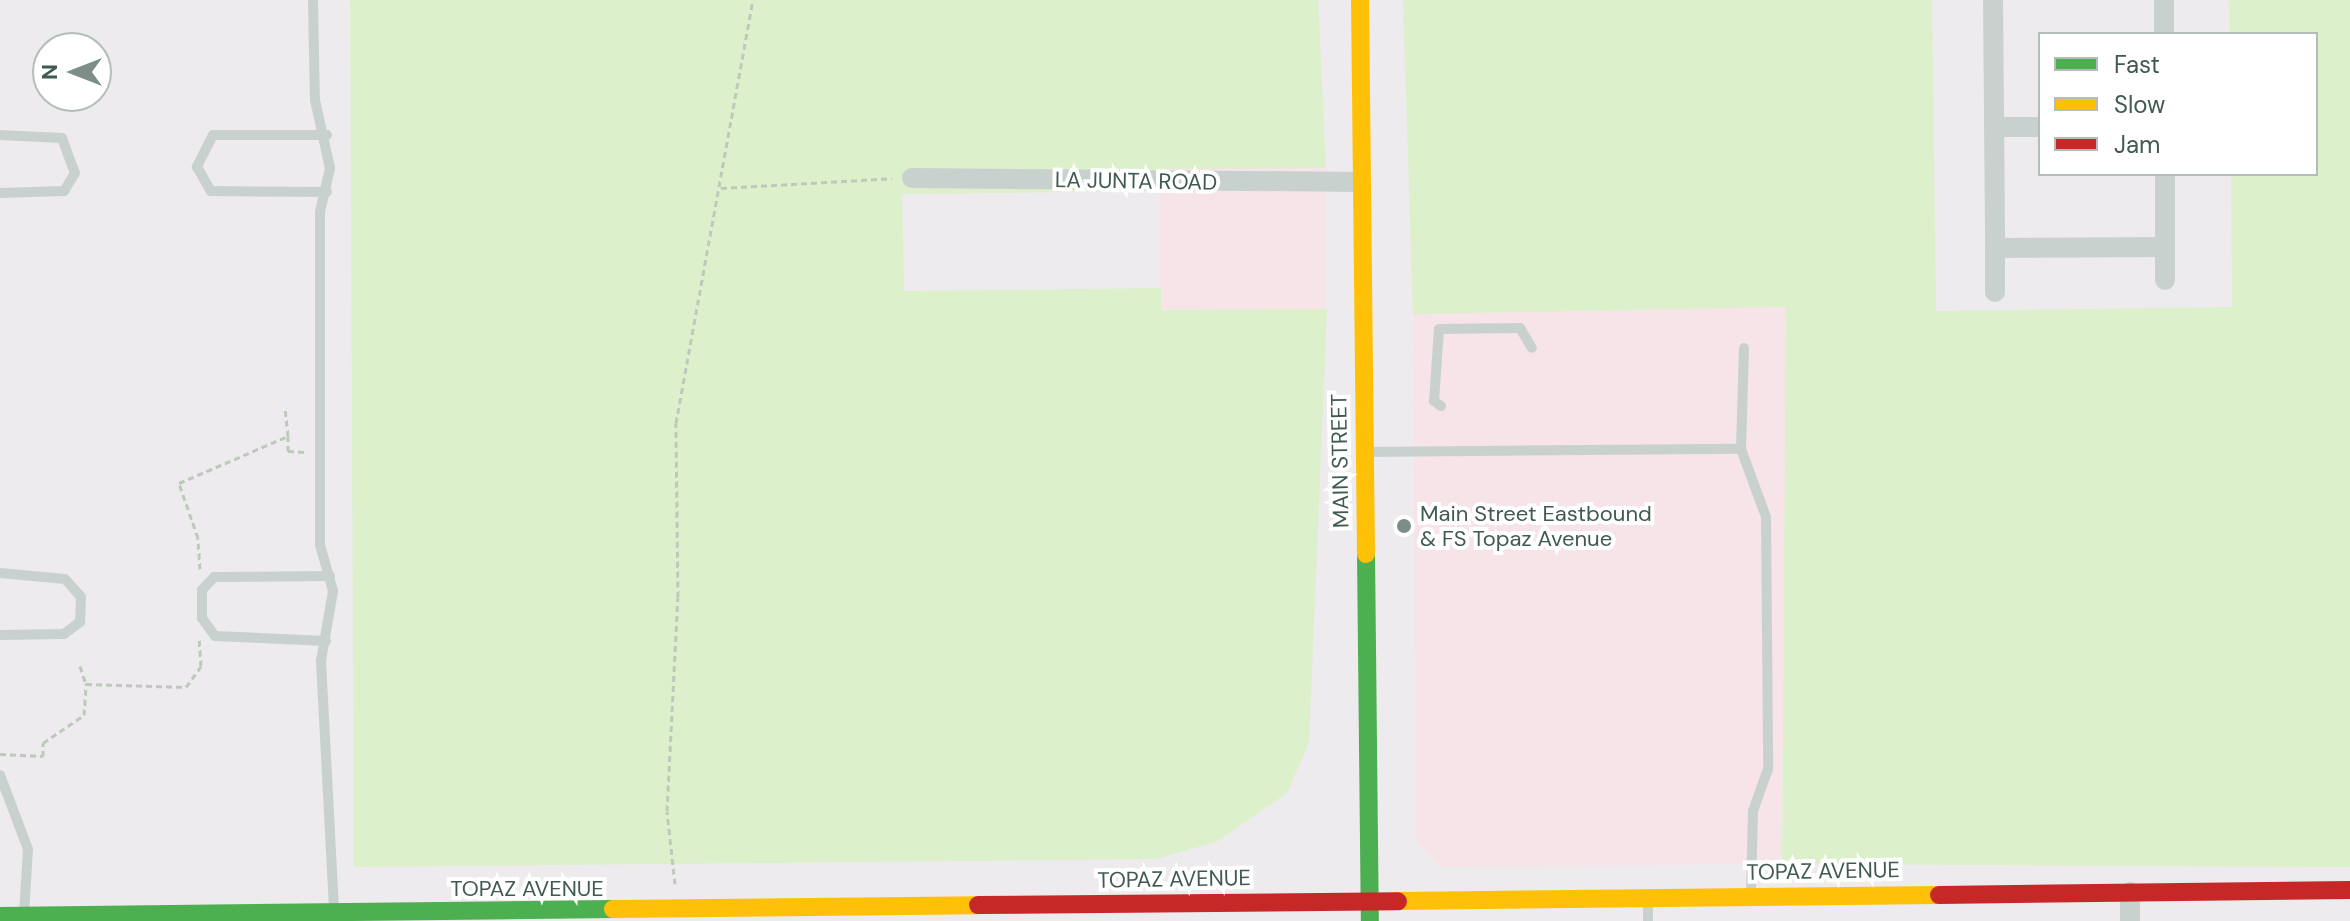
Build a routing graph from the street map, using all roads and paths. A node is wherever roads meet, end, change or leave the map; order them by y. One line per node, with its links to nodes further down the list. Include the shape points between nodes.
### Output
1 (313, 0): 10 (lane, via 315,100)
2 (753, 0): 14 (path, via 723,139)
3 (1360, 0): 13 (street, MAIN STREET)
4 (1993, 0): 7 (street)
5 (2164, 0): 6 (street)
6 (2164, 32)
7 (1994, 127): 8 (street); 18 (street)
8 (2038, 127)
9 (0, 135): 16 (lane, via 62,138 75,173 64,191)
10 (327, 135): 15 (lane); 15 (lane, via 213,135 197,167 211,191)
11 (2165, 176): 17 (street)
12 (912, 178): 13 (street, LA JUNTA ROAD); 14 (path)
13 (1361, 182): 28 (street, MAIN STREET)
14 (721, 188): 47 (path, via 676,423 678,597 667,811)
15 (327, 192): 27 (lane, via 320,212)
16 (0, 193)
17 (2165, 247): 18 (street); 19 (street)
18 (1995, 248): 20 (street)
19 (2165, 280)
20 (1995, 292)
21 (1532, 348): 23 (lane, via 1520,328 1439,329 1434,385)
22 (1744, 348): 26 (lane)
23 (1441, 406)
24 (285, 409): 25 (path)
25 (288, 436): 27 (path, via 288,451); 31 (path, via 179,483 200,546)
26 (1741, 449): 28 (lane); 41 (lane, via 1766,517 1768,769 1753,811)
27 (320, 452): 30 (lane, via 320,545)
28 (1364, 452): 43 (street, MAIN STREET)
29 (0, 573): 33 (lane, via 65,579 81,597 80,622 64,634)
30 (330, 576): 34 (lane); 34 (lane, via 214,577 202,590 202,618 215,636)
31 (196, 579)
32 (192, 627): 36 (path, via 202,658 186,687)
33 (0, 635)
34 (326, 641): 44 (lane, via 322,785 333,831)
35 (80, 666): 36 (path)
36 (86, 683): 37 (path, via 84,715 43,743 43,756)
37 (0, 754)
38 (0, 775): 50 (lane, via 28,849)
39 (2350, 890): 40 (street, TOPAZ AVENUE)
40 (2130, 892): 41 (street, TOPAZ AVENUE); 53 (street)
41 (1751, 896): 42 (street, TOPAZ AVENUE)
42 (1648, 897): 43 (street, TOPAZ AVENUE); 52 (lane)
43 (1370, 899): 45 (street, TOPAZ AVENUE); 51 (street, MAIN STREET)
44 (334, 912): 49 (street, TOPAZ AVENUE); 50 (street, TOPAZ AVENUE)
45 (1174, 912): 46 (street, TOPAZ AVENUE)
46 (1017, 914): 47 (street, TOPAZ AVENUE)
47 (684, 915): 49 (street, TOPAZ AVENUE)
48 (0, 916): 50 (street, TOPAZ AVENUE)
49 (364, 917)
50 (24, 919)
51 (1370, 921)
52 (1648, 921)
53 (2130, 921)

